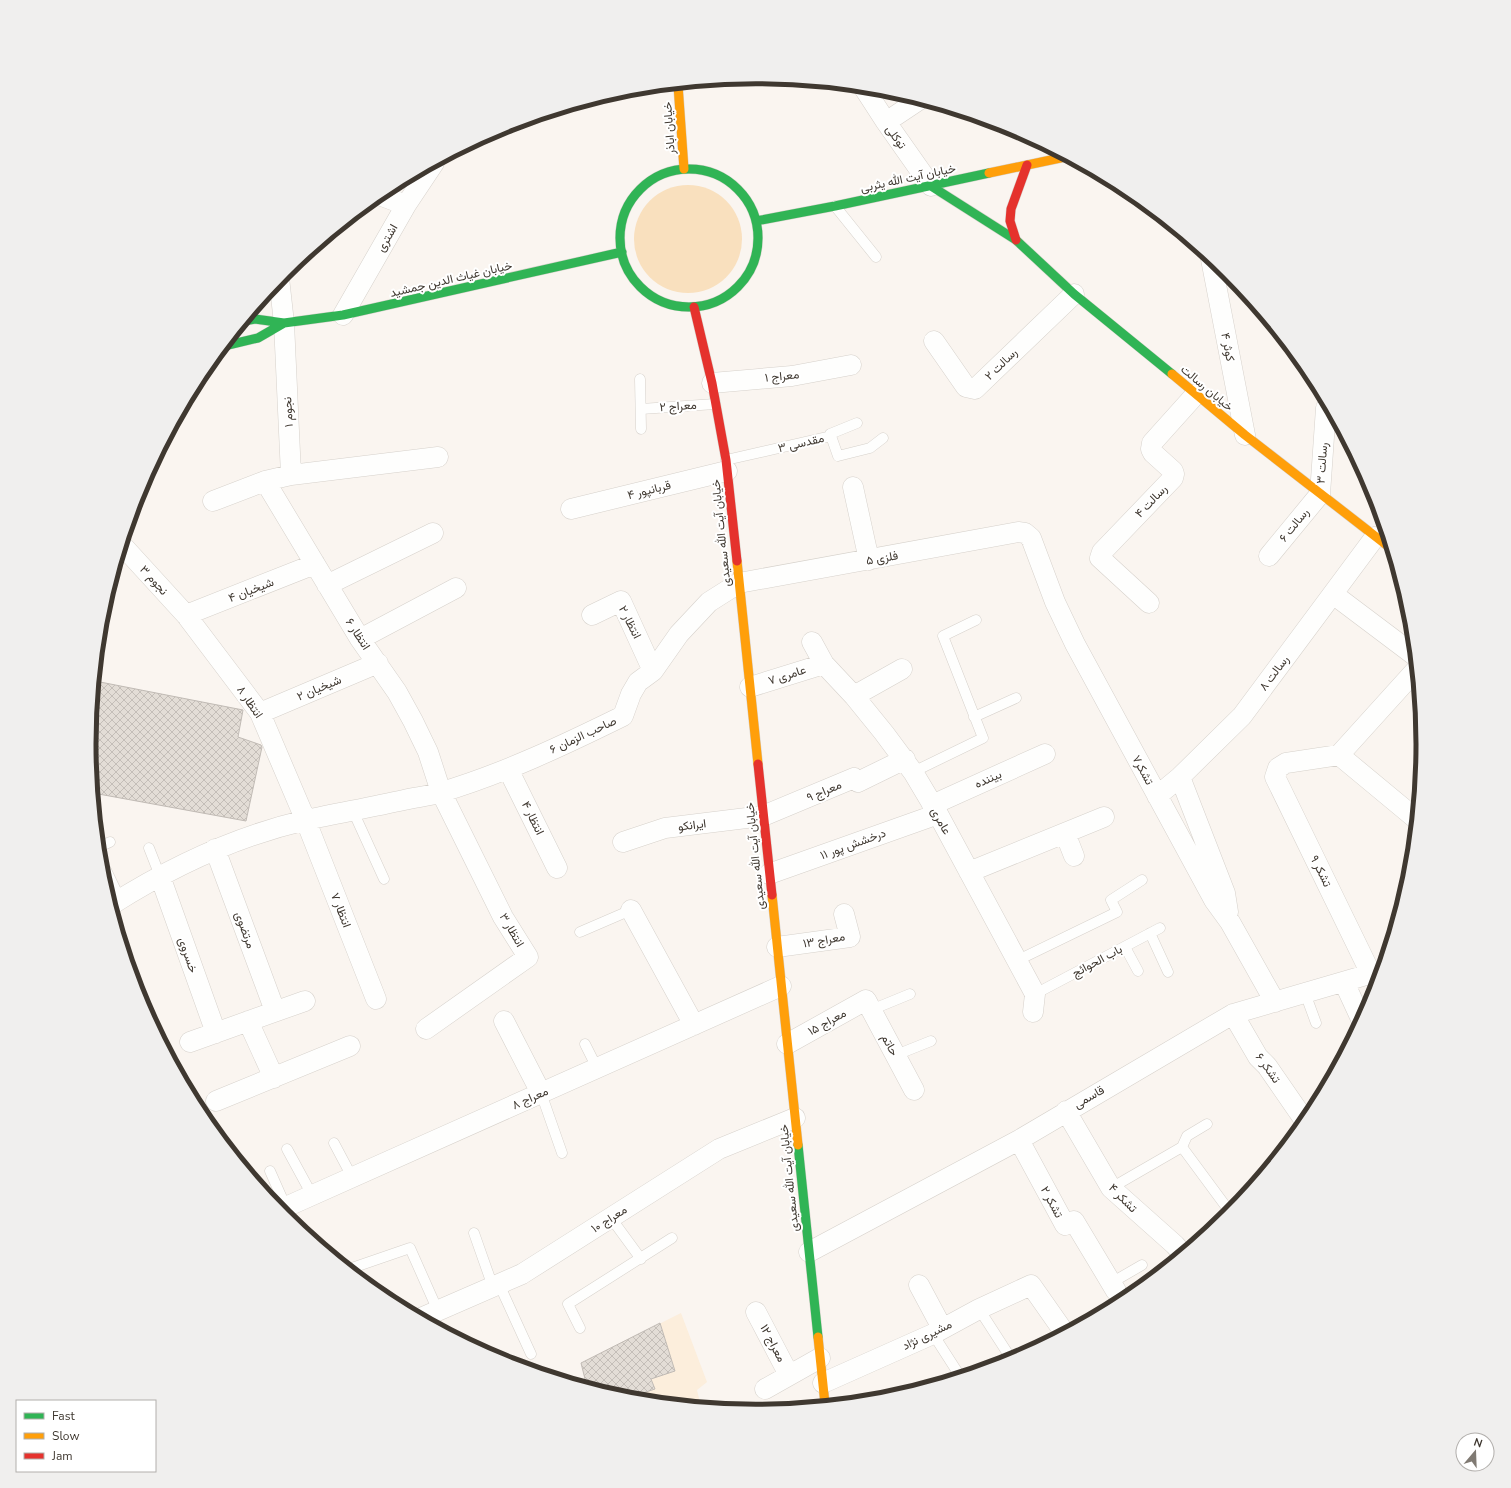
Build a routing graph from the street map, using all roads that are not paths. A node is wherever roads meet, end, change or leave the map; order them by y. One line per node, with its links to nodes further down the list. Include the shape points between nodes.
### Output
1 (678, 89): 7 (main road, خیابان اباذر)
2 (868, 94): 4 (street, توکلی)
3 (914, 103): 4 (street)
4 (886, 122): 9 (street, توکلی)
5 (1059, 158): 6 (main road, خیابان آیت الله یثربی)
6 (1027, 165): 9 (main road, خیابان آیت الله یثربی); 14 (main road, خیابان رسالت, via 1010,209 1010,221)
7 (684, 169): 13 (main road, via 703,171 721,177 737,188 749,203); 15 (main road, via 665,174 648,183 634,197 625,214 620,233)
8 (429, 170): 11 (street, اشتری)
9 (931, 186): 12 (main road, خیابان آیت الله یثربی); 14 (main road, خیابان رسالت)
10 (386, 197): 11 (street)
11 (406, 205): 21 (street, اشتری)
12 (835, 206): 13 (main road, خیابان آیت الله یثربی); 16 (lane)
13 (756, 221): 20 (main road, via 758,241 755,260 746,278 732,293 714,302)
14 (1016, 240): 19 (main road, خیابان رسالت)
15 (622, 252): 20 (main road, via 629,271 641,286 656,298 675,305); 21 (main road, خیابان غیاث الدین جمشید)
16 (876, 256)
17 (1213, 268): 35 (street, کوثر ۴)
18 (280, 287): 23 (street, نجوم ۱)
19 (1074, 294): 24 (street, رسالت ۲, via 975,389 966,387); 29 (main road, خیابان رسالت)
20 (694, 307): 28 (main road, خیابان آیت الله سعیدی)
21 (343, 315): 23 (main road, خیابان غیاث الدین جمشید)
22 (250, 320): 23 (main road, خیابان غیاث الدین جمشید)
23 (284, 323): 25 (main road, خیابان غیاث الدین جمشید, via 258,338); 40 (street, نجوم ۱)
24 (934, 341)
25 (230, 345)
26 (851, 365): 28 (street, معراج ۱, via 792,376)
27 (640, 379): 31 (lane)
28 (712, 383): 30 (main road, خیابان آیت الله سعیدی)
29 (1196, 394): 35 (main road, خیابان رسالت); 57 (street, رسالت ۴, via 1152,443 1153,453 1173,471 1173,478 1102,552 1100,558)
30 (715, 404): 31 (lane, معراج ۲); 39 (main road, خیابان آیت الله سعیدی)
31 (641, 409): 34 (lane)
32 (1326, 412): 43 (street, رسالت ۳)
33 (858, 424): 36 (lane, via 830,434)
34 (641, 429)
35 (1244, 435): 43 (main road, خیابان رسالت)
36 (831, 436): 37 (lane, مقدسی ۳, via 838,456 870,448); 39 (lane, مقدسی ۳)
37 (883, 438)
38 (438, 457): 40 (street)
39 (726, 466): 45 (street, قربانپور ۴); 53 (main road, خیابان آیت الله سعیدی)
40 (291, 475): 41 (street)
41 (265, 481): 44 (street); 52 (street, انتظار ۶)
42 (853, 487): 51 (street)
43 (1320, 494): 48 (main road, خیابان رسالت); 50 (street, رسالت ۶)
44 (213, 501)
45 (571, 509)
46 (433, 533): 54 (street)
47 (1025, 533): 51 (street, فلزی ۵, via 1018,532); 80 (street, تشکر۷, via 1031,538 1055,602 1075,644)
48 (1382, 542): 56 (street, رسالت ۸)
49 (126, 549): 58 (street, نجوم ۳)
50 (1269, 556)
51 (869, 560): 53 (street, فلزی ۵)
52 (315, 564): 54 (street, انتظار ۶); 58 (street, شیخیان ۴)
53 (738, 583): 67 (street, صاحب الزمان ۶, via 709,602 680,634); 69 (main road, خیابان آیت الله سعیدی)
54 (327, 585): 61 (street, انتظار ۶)
55 (456, 588): 61 (street)
56 (1333, 594): 63 (street); 78 (street, رسالت ۸, via 1242,716)
57 (1149, 604)
58 (186, 615): 72 (street, انتظار ۸)
59 (592, 615): 67 (street, انتظار ۲, via 621,601)
60 (976, 620): 73 (lane, via 943,636)
61 (360, 639): 64 (street, انتظار ۶)
62 (812, 642): 65 (street, عامری)
63 (1409, 651)
64 (378, 664): 72 (street, شیخیان ۲); 79 (street, انتظار ۶, via 413,721 428,752)
65 (824, 664): 69 (street, عامری ۷); 70 (street, عامری)
66 (902, 668): 70 (street)
67 (653, 671): 77 (street, صاحب الزمان ۶, via 638,682 623,716)
68 (1412, 675): 75 (street)
69 (750, 687): 84 (main road, خیابان آیت الله سعیدی)
70 (854, 696): 76 (street, عامری)
71 (1016, 698): 73 (lane)
72 (260, 713): 86 (street, انتظار ۸)
73 (974, 717): 76 (lane, via 983,738)
74 (1045, 754): 81 (street, بیننده)
75 (1339, 755): 83 (street); 111 (street, تشکر ۹, via 1286,763 1278,768 1275,777)
76 (909, 766): 81 (street, عامری); 84 (street, معراج ۹, via 858,782 854,778)
77 (508, 769): 79 (street, صاحب الزمان ۶); 94 (street, انتظار ۴)
78 (1180, 777): 80 (street, رسالت ۸); 103 (street, via 1225,893)
79 (441, 792): 82 (street, صاحب الزمان ۶); 130 (street, انتظار ۳, via 504,917 528,957)
80 (1157, 796): 103 (street, تشکر۷, via 1214,900)
81 (935, 809): 95 (street, عامری); 96 (street, درخشش پور ۱۱)
82 (353, 811): 86 (street, صاحب الزمان ۶); 98 (lane)
83 (1411, 815)
84 (763, 816): 89 (street, ایرانکو, via 665,828); 96 (main road, خیابان آیت الله سعیدی)
85 (1104, 817): 87 (street)
86 (306, 820): 92 (street, صاحب الزمان ۶); 118 (street, انتظار ۷)
87 (1066, 833): 93 (street); 95 (street)
88 (110, 842): 90 (lane)
89 (623, 842)
90 (103, 845)
91 (149, 848): 97 (lane)
92 (215, 849): 97 (street, صاحب الزمان ۶); 123 (street, مرتضوی)
93 (1074, 856)
94 (557, 868)
95 (969, 872): 109 (street, عامری)
96 (769, 874): 107 (main road, خیابان آیت الله سعیدی)
97 (160, 876): 100 (street, صاحب الزمان ۶); 131 (street, خسروی)
98 (384, 879)
99 (1142, 880): 109 (lane, via 1111,900 1117,912)
100 (115, 902)
101 (631, 910): 105 (lane); 129 (street)
102 (844, 914): 107 (street, معراج ۱۳, via 850,937)
103 (1230, 922): 120 (street, تشکر۷)
104 (1160, 928): 106 (lane, باب الحوائج)
105 (580, 932)
106 (1150, 933): 108 (lane, باب الحوائج); 112 (lane)
107 (777, 947): 115 (main road, خیابان آیت الله سعیدی)
108 (1125, 947): 110 (lane); 121 (lane, باب الحوائج)
109 (1016, 961): 121 (street, عامری)
110 (1138, 970)
111 (1375, 970)
112 (1168, 972)
113 (1374, 973): 114 (street, قاسمی)
114 (1344, 982): 116 (street, قاسمی); 124 (street)
115 (781, 986): 129 (street, معراج ۸); 135 (main road, خیابان آیت الله سعیدی)
116 (1305, 993): 120 (street, قاسمی); 128 (lane)
117 (910, 994): 122 (lane)
118 (376, 999)
119 (305, 1000): 123 (street)
120 (1275, 1002): 125 (street, قاسمی)
121 (1034, 1003)
122 (869, 1005): 135 (street, معراج ۱۵); 137 (street, حاتم)
123 (275, 1011): 126 (street)
124 (1358, 1012)
125 (1233, 1014): 143 (street, قاسمی); 144 (street, تشکر ۶, via 1258,1057)
126 (248, 1021): 131 (street); 139 (street)
127 (504, 1021): 141 (street)
128 (1316, 1023)
129 (694, 1025): 138 (street, معراج ۸)
130 (426, 1029)
131 (216, 1033): 133 (street)
132 (931, 1041): 137 (lane)
133 (190, 1042)
134 (585, 1044): 138 (lane)
135 (787, 1044): 145 (main road, خیابان آیت الله سعیدی)
136 (350, 1046): 139 (street)
137 (896, 1056): 140 (street, حاتم)
138 (597, 1068): 141 (street, معراج ۸)
139 (274, 1078): 142 (street)
140 (914, 1090)
141 (541, 1093): 151 (lane); 153 (street, معراج ۸)
142 (216, 1101)
143 (1066, 1111): 147 (street, قاسمی); 154 (street, تشکر ۴)
144 (1301, 1115)
145 (795, 1118): 159 (street, معراج ۱۰, via 719,1149); 163 (main road, خیابان آیت الله سعیدی)
146 (1207, 1124): 149 (lane, via 1187,1136)
147 (1019, 1140): 163 (street, قاسمی); 169 (street, تشکر ۲, via 1065,1225 1074,1221)
148 (334, 1143): 153 (lane)
149 (1182, 1147): 154 (lane); 157 (lane)
150 (287, 1150): 155 (lane)
151 (562, 1154)
152 (270, 1171): 156 (lane)
153 (352, 1177): 155 (street, معراج ۸)
154 (1111, 1188): 162 (street, تشکر ۴)
155 (312, 1195): 158 (street, معراج ۸)
156 (283, 1204)
157 (1226, 1207)
158 (289, 1211)
159 (611, 1218): 164 (lane); 167 (street, معراج ۱۰, via 545,1261)
160 (474, 1233): 167 (lane)
161 (672, 1238): 164 (lane)
162 (1179, 1250)
163 (809, 1252): 178 (main road, خیابان آیت الله سعیدی)
164 (641, 1259): 173 (lane, via 568,1304)
165 (1142, 1265): 169 (lane)
166 (353, 1267): 172 (lane, via 410,1248)
167 (496, 1286): 172 (street, معراج ۱۰); 176 (lane)
168 (919, 1286): 175 (street)
169 (1113, 1287)
170 (980, 1309): 174 (street, مشیری نژاد, via 1031,1285); 175 (street, مشیری نژاد); 177 (lane)
171 (756, 1312): 180 (street, معراج ۱۲)
172 (430, 1317)
173 (580, 1328)
174 (1061, 1328)
175 (937, 1331): 179 (lane); 181 (street, مشیری نژاد)
176 (531, 1354)
177 (1008, 1354)
178 (820, 1358): 180 (street, معراج ۱۲); 181 (main road, خیابان آیت الله سعیدی)
179 (958, 1372)
180 (790, 1375): 182 (street, معراج ۱۲)
181 (823, 1383): 183 (main road, خیابان آیت الله سعیدی)
182 (765, 1389)
183 (825, 1400)

